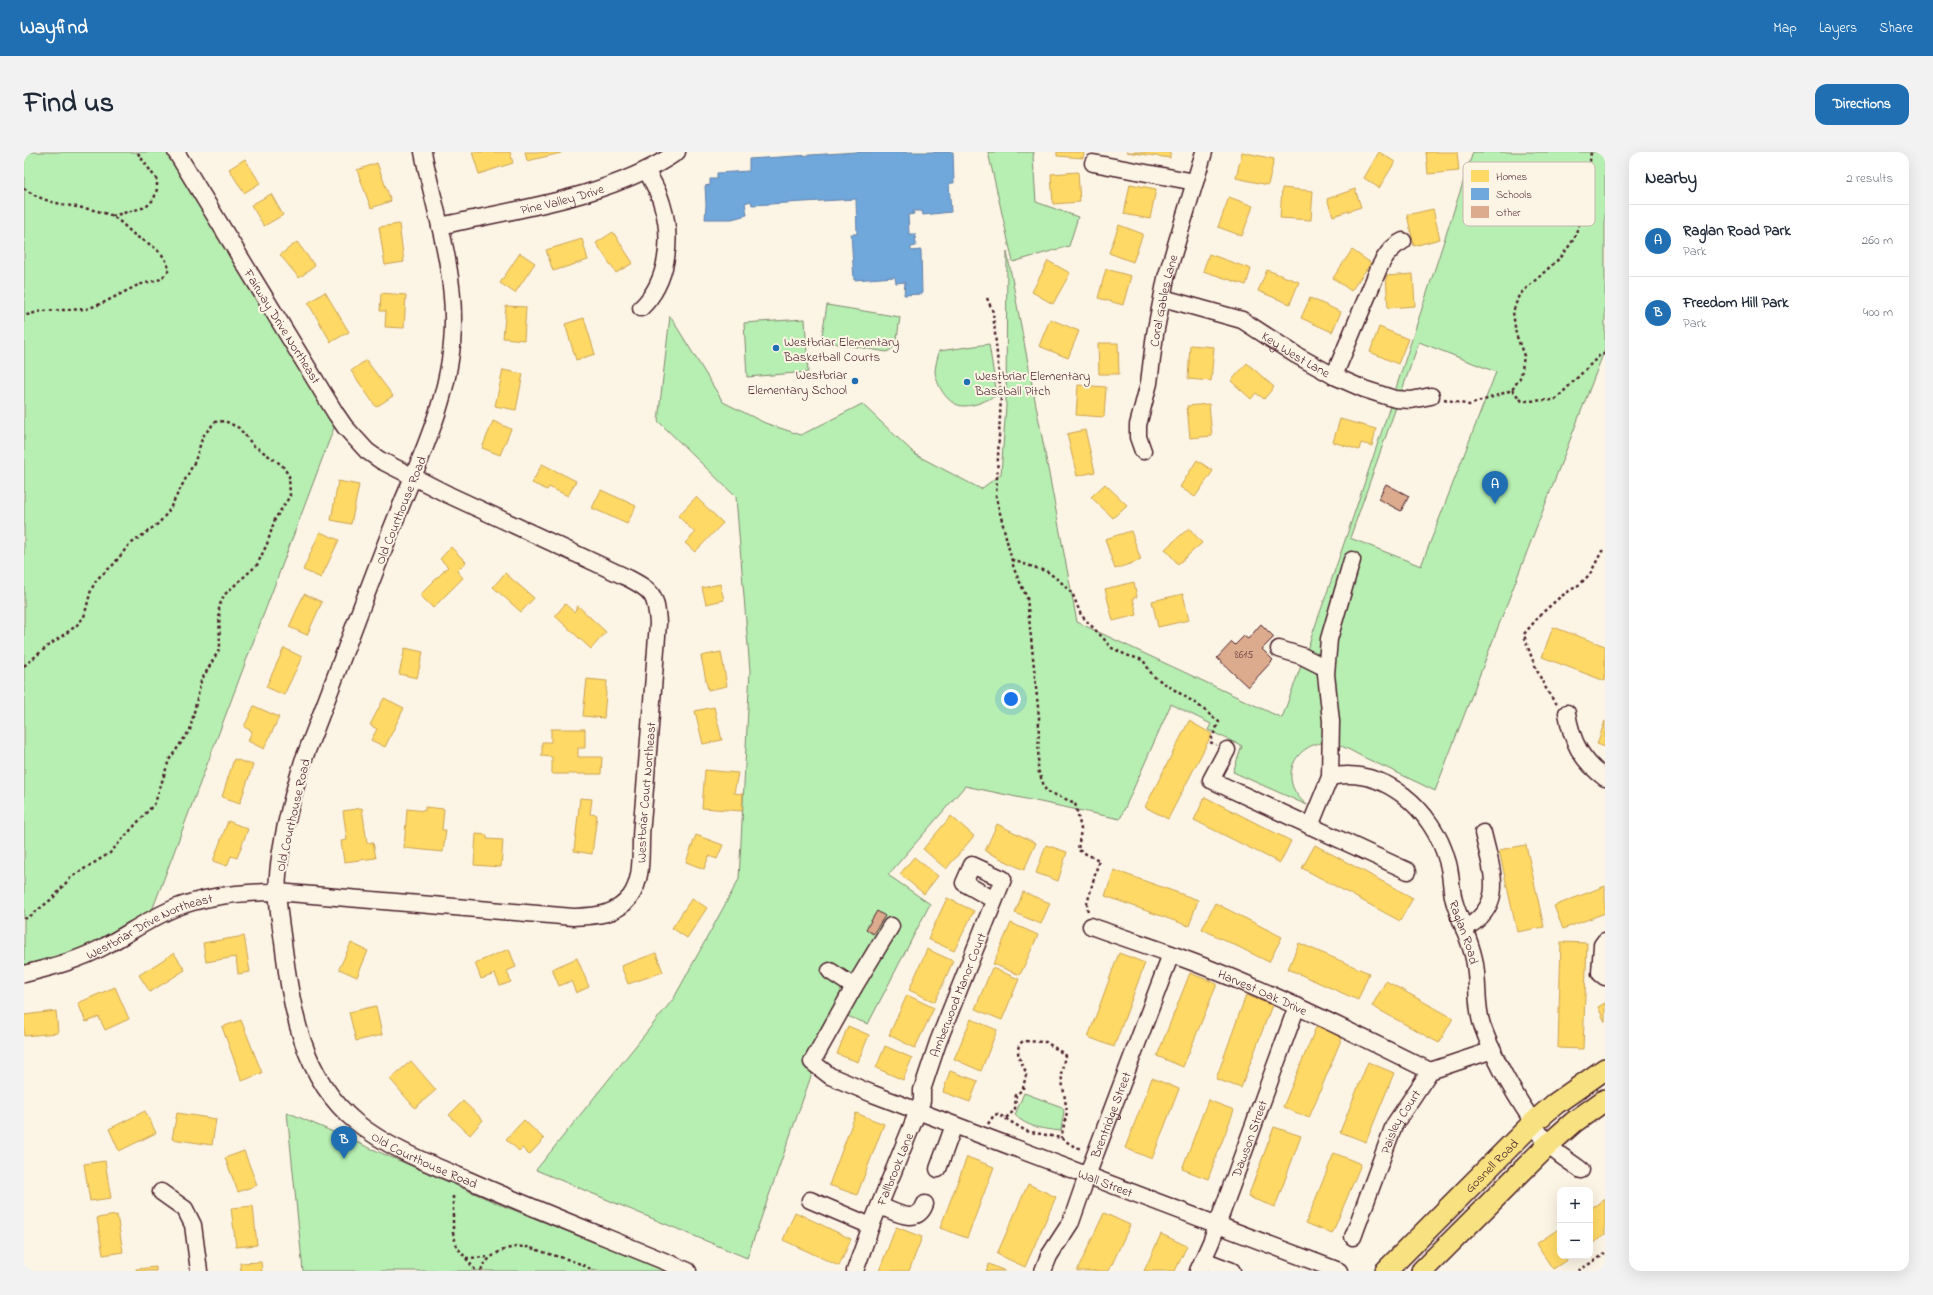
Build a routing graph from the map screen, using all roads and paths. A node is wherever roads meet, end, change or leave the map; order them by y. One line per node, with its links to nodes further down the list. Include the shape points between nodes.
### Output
1 (137, 152): 12 (path, via 157,180 156,194 146,208)
2 (176, 152): 25 (street, Fairway Drive Northeast, via 345,427 367,451)
3 (423, 152): 13 (street, Old Courthouse Road)
4 (677, 152): 9 (street, Pine Valley Drive)
5 (1204, 152): 10 (street, Coral Gables Lane)
6 (1591, 152): 7 (path)
7 (1590, 162)
8 (1092, 163): 10 (street)
9 (646, 170): 13 (street, Pine Valley Drive, via 596,189); 18 (street, via 662,202 668,237 663,275)
10 (1195, 182): 17 (street, Coral Gables Lane, via 1166,278)
11 (24, 188): 12 (path, via 41,199)
12 (112, 216): 19 (path, via 156,247 168,264 169,270 166,275 86,309 42,311)
13 (440, 226): 25 (street, Old Courthouse Road, via 451,284 453,318 450,358 432,430)
14 (1578, 226): 22 (path, via 1574,239 1562,256 1520,295 1513,312 1516,334 1524,356 1521,376)
15 (1403, 241): 21 (street, via 1384,257)
16 (986, 298): 27 (path, via 993,312 1001,396 996,497)
17 (1163, 298): 21 (street, Key West Lane, via 1242,320); 24 (street, Coral Gables Lane, via 1155,334 1149,383 1138,425 1138,437)
18 (641, 308)
19 (24, 317)
20 (1605, 354): 22 (path, via 1600,355 1555,400 1522,401)
21 (1334, 376): 23 (street, Key West Lane, via 1395,399 1411,400)
22 (1512, 390): 23 (path, via 1469,404)
23 (1431, 396)
24 (1143, 451)
25 (413, 476): 39 (street, Old Courthouse Road, via 303,761 280,857); 39 (street, Westbriar Court Northeast, via 628,578 654,597 658,623 637,884 623,905 612,912 598,916 573,917)
26 (1605, 551): 32 (path, via 1602,550 1590,574 1541,614 1524,634 1527,647 1551,698)
27 (1012, 560): 33 (path, via 1048,572 1062,583 1073,595 1081,615 1110,647 1142,660 1153,676 1219,722 1210,742); 43 (path, via 1027,598 1039,717 1038,770 1046,791 1075,803 1081,829 1078,850 1099,860 1087,904)
28 (1352, 560): 31 (street, via 1329,639)
29 (1279, 649): 31 (street, via 1302,656)
30 (24, 666): 41 (path, via 76,626 84,617 91,590 97,579 128,546 159,523 168,512 195,461 203,436 215,422 225,420 239,428 253,445 282,465 289,476 290,496 275,519 257,565 224,595 219,607 220,648 201,681 190,730 169,760 155,803 110,852 71,877 53,898 29,917)
31 (1326, 668): 34 (street, via 1331,721)
32 (1567, 713): 35 (street, via 1569,725 1584,760)
33 (1227, 750): 36 (street, via 1211,780)
34 (1330, 777): 36 (street); 44 (street, Raglan Road, via 1355,774 1375,778 1418,808 1435,832 1448,860 1451,892)
35 (1605, 778)
36 (1310, 826): 38 (street)
37 (1483, 833): 44 (street, via 1494,881 1491,902 1477,922)
38 (1408, 871)
39 (277, 892): 48 (street, Westbriar Drive Northeast, via 220,896 181,906 143,923 104,946 52,968); 83 (street, Old Courthouse Road, via 287,972 301,1038 312,1067 325,1088 355,1121 389,1143 428,1163)
40 (994, 900): 40 (street, Amberwood Manor Court, via 1003,879 972,865 964,883); 56 (street, Amberwood Manor Court, via 938,1042 922,1090 922,1101)
41 (24, 918)
42 (891, 926): 50 (street)
43 (1090, 926): 46 (street, Harvest Oak Drive)
44 (1464, 928): 52 (street, Raglan Road, via 1474,959 1478,1009)
45 (1605, 941): 49 (street, via 1602,945 1600,973)
46 (1170, 954): 51 (street, Harvest Oak Drive); 63 (street, Brentridge Street)
47 (830, 971): 50 (street)
48 (24, 974)
49 (1605, 977)
50 (854, 987): 56 (street, Wall Street, via 812,1062 830,1076)
51 (1297, 1006): 54 (street, Harvest Oak Drive); 72 (street, Dawson Street)
52 (1492, 1050): 54 (street); 58 (street, Raglan Road, via 1513,1092)
53 (1605, 1069): 58 (main road, Gosnell Road)
54 (1430, 1071): 74 (street, Paisley Court, via 1394,1124)
55 (1605, 1100): 62 (main road, Gosnell Road)
56 (918, 1111): 59 (street, Wall Street); 71 (street, Fallbrook Lane)
57 (1006, 1118): 60 (path, via 994,1115); 61 (path, via 1026,1131); 61 (path, via 1017,1105 1016,1095 1022,1090 1026,1078 1018,1052 1020,1044 1023,1041 1046,1042 1065,1056 1061,1074 1067,1112)
58 (1533, 1123): 62 (street, Raglan Road); 88 (main road, Gosnell Road)
59 (954, 1125): 60 (street, Wall Street); 64 (street)
60 (983, 1136): 66 (street, Wall Street)
61 (1061, 1138): 63 (path)
62 (1548, 1145): 65 (street, Raglan Road); 89 (main road, Gosnell Road)
63 (1094, 1155): 66 (street, Brentridge Street)
64 (938, 1170)
65 (1581, 1170)
66 (1087, 1176): 72 (street, Wall Street); 85 (street, Brentridge Street, via 1071,1222)
67 (162, 1192): 79 (street, via 185,1209 193,1225)
68 (453, 1196): 77 (path, via 453,1233 457,1246)
69 (810, 1200): 73 (street)
70 (925, 1204): 71 (street, via 916,1216 909,1217)
71 (880, 1206): 73 (street, Fallbrook Lane)
72 (1216, 1225): 78 (street, Dawson Street); 87 (street, Wall Street)
73 (871, 1226): 84 (street, Fallbrook Lane)
74 (1353, 1238)
75 (1605, 1254): 90 (path)
76 (490, 1257): 77 (path); 81 (path); 82 (path, via 513,1247 527,1247 569,1259)
77 (466, 1258): 80 (path)
78 (1201, 1265): 86 (street)
79 (199, 1271)
80 (476, 1271)
81 (481, 1271)
82 (594, 1271)
83 (688, 1271)
84 (855, 1271)
85 (1043, 1271)
86 (1232, 1271)
87 (1339, 1271)
88 (1386, 1271)
89 (1422, 1271)
90 (1578, 1271)

